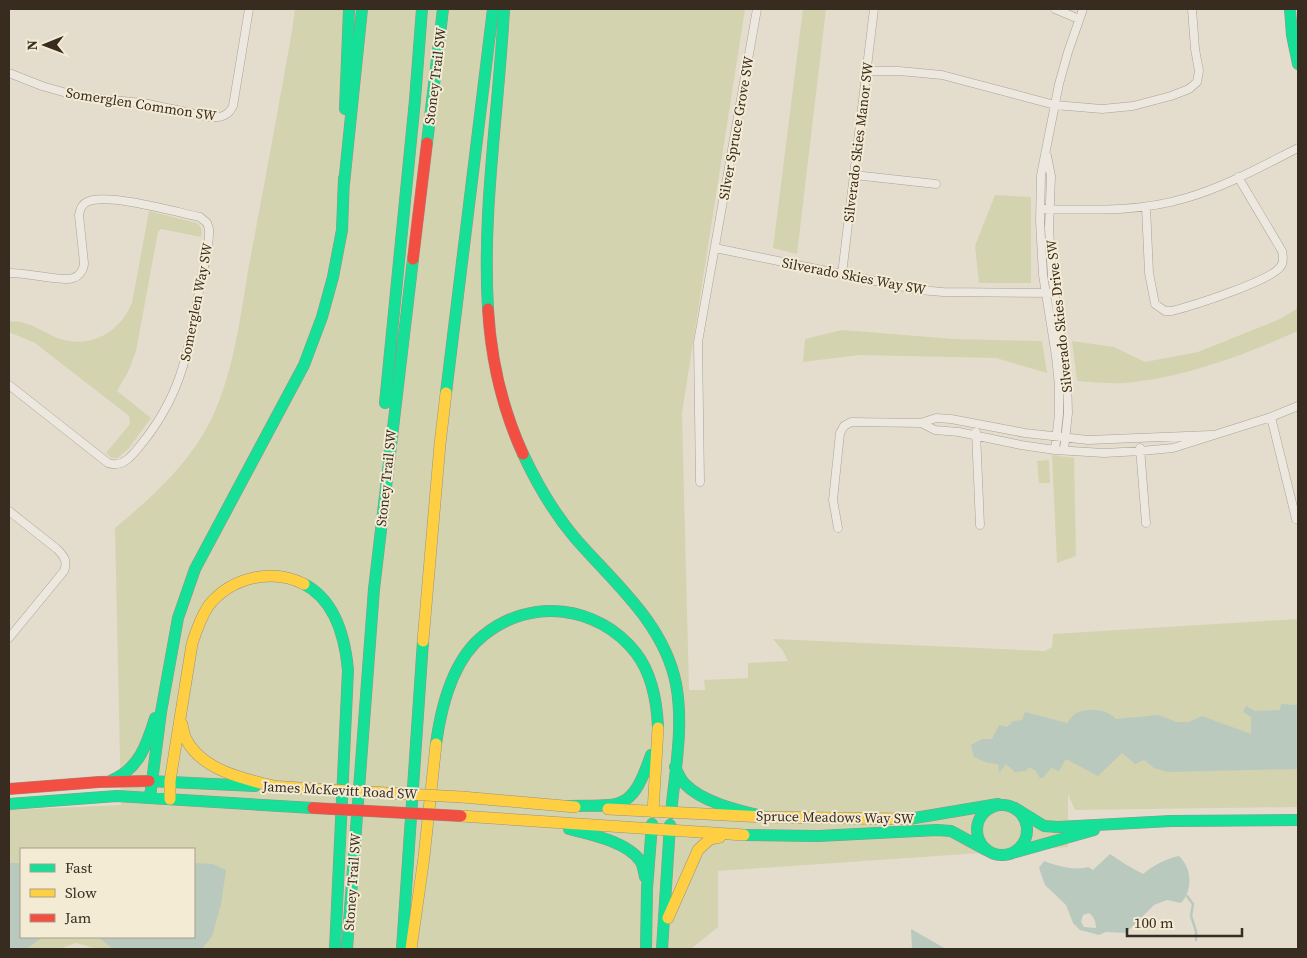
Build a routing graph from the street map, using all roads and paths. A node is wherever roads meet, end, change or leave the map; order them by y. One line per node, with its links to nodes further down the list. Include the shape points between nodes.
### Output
1 (249, 9): 17 (street, Somerglen Common SW, via 233,106 221,118 143,103 81,97)
2 (349, 9): 23 (main road)
3 (362, 9): 23 (main road)
4 (422, 9): 51 (main road, via 384,414)
5 (442, 9): 51 (main road, Stoney Trail SW)
6 (493, 9): 83 (main road, via 440,444 420,674)
7 (504, 9): 56 (main road, via 486,285 495,370 508,416 542,491 573,536 644,616 669,659 676,682 678,706)
8 (757, 9): 28 (street, Silver Spruce Grove SW)
9 (874, 9): 16 (street, Silverado Skies Manor SW)
10 (1055, 9): 14 (street)
11 (1083, 9): 14 (street, Silverado Skies Drive SW)
12 (1192, 9): 18 (street, via 1200,71 1193,86 1171,96 1133,106 1102,109)
13 (1290, 9): 15 (main road)
14 (1079, 19): 18 (street, Silverado Skies Drive SW)
15 (1298, 64)
16 (866, 71): 18 (street, via 942,75); 21 (street, Silverado Skies Manor SW)
17 (9, 73)
18 (1055, 105): 20 (street, Silverado Skies Drive SW)
19 (1298, 148): 22 (street)
20 (1046, 152): 26 (street, Silverado Skies Drive SW, via 1041,175); 27 (street, Silverado Skies Drive SW, via 1051,176)
21 (854, 175): 24 (street); 30 (street, Silverado Skies Manor SW)
22 (1238, 177): 25 (street, via 1186,198); 25 (street, via 1282,251 1283,262 1270,274 1211,300 1172,311 1165,311 1155,304 1149,273)
23 (344, 184): 53 (main road, via 342,230 322,318 304,365 195,569)
24 (936, 184)
25 (1146, 207): 27 (street)
26 (1040, 209): 27 (street); 31 (street, Silverado Skies Drive SW)
27 (1049, 209): 32 (street, Silverado Skies Drive SW)
28 (715, 248): 30 (street, Silverado Skies Way SW); 45 (street, Silver Spruce Grove SW, via 698,342)
29 (9, 273): 33 (street, Somerglen Way SW, via 68,279 78,276 84,267 80,209 92,200 127,201 200,217 207,222 209,229 182,375 157,425 125,462 117,465 108,463)
30 (842, 274): 31 (street, Silverado Skies Way SW, via 919,290)
31 (1046, 293): 32 (street, Silverado Skies Way SW); 40 (street, Silverado Skies Drive SW, via 1058,369)
32 (1054, 293): 41 (street, Silverado Skies Drive SW, via 1067,378)
33 (9, 385)
34 (1298, 406): 35 (street)
35 (1271, 417): 39 (street); 47 (street)
36 (975, 422): 37 (street, via 936,418); 38 (street); 40 (street)
37 (921, 423): 38 (street, via 935,430); 50 (street, via 856,421 844,426 840,433 833,494)
38 (976, 435): 43 (street); 49 (street)
39 (1210, 435): 42 (street); 44 (street, via 1173,448)
40 (1056, 437): 41 (street); 43 (street, Silverado Skies Drive SW)
41 (1065, 438): 42 (street); 43 (street, Silverado Skies Drive SW)
42 (1140, 438): 44 (street)
43 (1060, 450): 44 (street)
44 (1141, 451): 48 (street)
45 (700, 482)
46 (9, 511): 52 (street, via 57,549 66,564 64,571)
47 (1296, 519)
48 (1146, 523)
49 (980, 525)
50 (838, 528)
51 (374, 589): 82 (main road, Stoney Trail SW)
52 (9, 638)
53 (173, 641): 57 (main road); 58 (main road, via 152,728 140,756 123,776)
54 (181, 718): 59 (main road); 60 (main road, via 189,745 211,764 243,778); 81 (main road, via 197,627 213,600 226,589 252,577 284,576 306,585 328,606 345,645 348,678)
55 (658, 732): 66 (main road, via 638,789 628,801 616,806); 68 (main road); 84 (main road, via 656,697 645,666 623,640 598,621 569,612 532,611 491,627 461,662 444,709 434,763)
56 (675, 766): 69 (main road); 70 (main road, via 687,787 710,800)
57 (151, 781): 58 (main road, James McKevitt Road SW); 59 (main road, James McKevitt Road SW); 62 (main road)
58 (99, 782): 61 (main road, James McKevitt Road SW)
59 (170, 782): 60 (main road, James McKevitt Road SW); 63 (main road)
60 (278, 787): 66 (main road, James McKevitt Road SW, bridge)
61 (9, 789)
62 (150, 797): 63 (main road, James McKevitt Road SW); 64 (main road, James McKevitt Road SW, via 117,796)
63 (170, 800): 72 (main road, James McKevitt Road SW, bridge)
64 (9, 804)
65 (998, 804): 67 (main road); 70 (main road, Spruce Meadows Way SW, via 911,819); 77 (main road, via 989,807 978,820 976,829)
66 (568, 806): 68 (main road, James McKevitt Road SW)
67 (1015, 808): 73 (main road, via 1044,826); 78 (main road, via 1026,821 1027,829 1022,844)
68 (653, 812): 69 (main road, James McKevitt Road SW); 74 (main road)
69 (671, 813): 70 (main road, Spruce Meadows Way SW); 75 (main road)
70 (766, 816)
71 (1298, 820): 73 (main road)
72 (548, 823): 74 (main road, James McKevitt Road SW); 79 (main road, via 631,851 642,864)
73 (1120, 824): 78 (main road)
74 (651, 829): 75 (main road, James McKevitt Road SW); 79 (main road)
75 (670, 830): 76 (main road, Spruce Meadows Way SW); 80 (main road)
76 (726, 836): 77 (main road, Spruce Meadows Way SW, via 818,836 937,830 951,831); 80 (main road, via 710,839 698,850)
77 (983, 847): 78 (main road, via 993,854)
78 (1010, 854)
79 (647, 889): 85 (main road)
80 (664, 929): 86 (main road)
81 (335, 949)
82 (347, 949)
83 (402, 949)
84 (411, 949)
85 (646, 949)
86 (662, 949)

